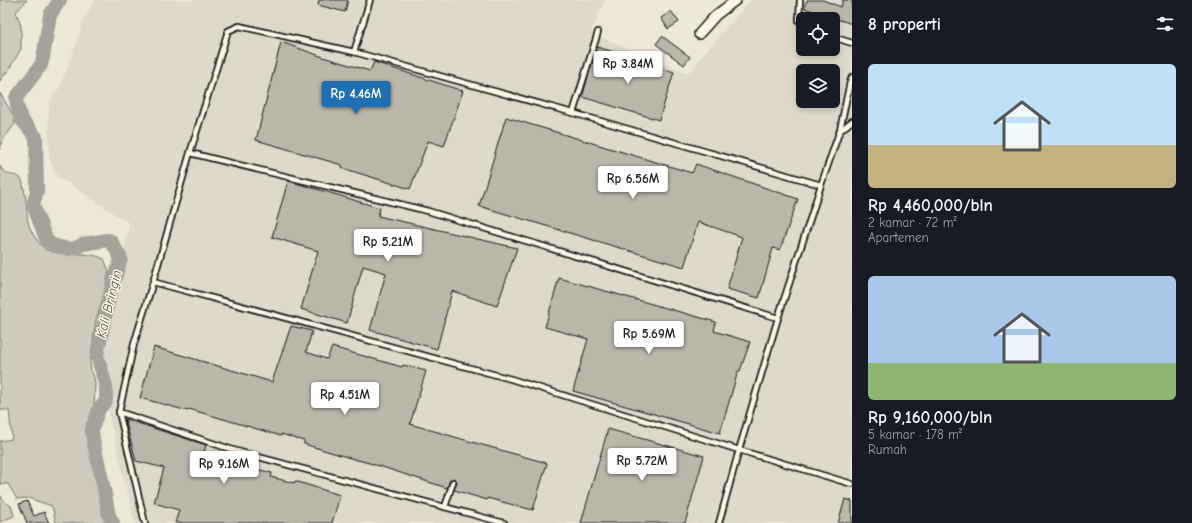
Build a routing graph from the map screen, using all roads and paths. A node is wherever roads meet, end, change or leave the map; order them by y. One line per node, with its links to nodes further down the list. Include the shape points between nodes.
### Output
1 (370, 0): 9 (lane)
2 (736, 0): 6 (street, via 716,15)
3 (800, 0): 4 (lane)
4 (799, 12)
5 (598, 32): 11 (lane)
6 (699, 34)
7 (840, 39): 8 (lane)
8 (852, 43)
9 (354, 52): 11 (lane); 14 (lane, via 239,26 228,30)
10 (852, 77): 13 (lane)
11 (573, 113): 15 (lane)
12 (852, 121): 13 (lane)
13 (840, 130): 15 (lane)
14 (190, 153): 16 (lane); 17 (lane, via 428,211)
15 (821, 186): 17 (lane)
16 (153, 282): 18 (lane, via 134,344); 19 (lane, via 511,379)
17 (778, 318): 19 (lane)
18 (119, 412): 22 (lane, via 232,450); 23 (lane)
19 (738, 450): 21 (lane); 25 (lane)
20 (452, 482): 22 (lane)
21 (852, 484)
22 (445, 507): 24 (lane)
23 (145, 523)
24 (504, 523)
25 (719, 523)

